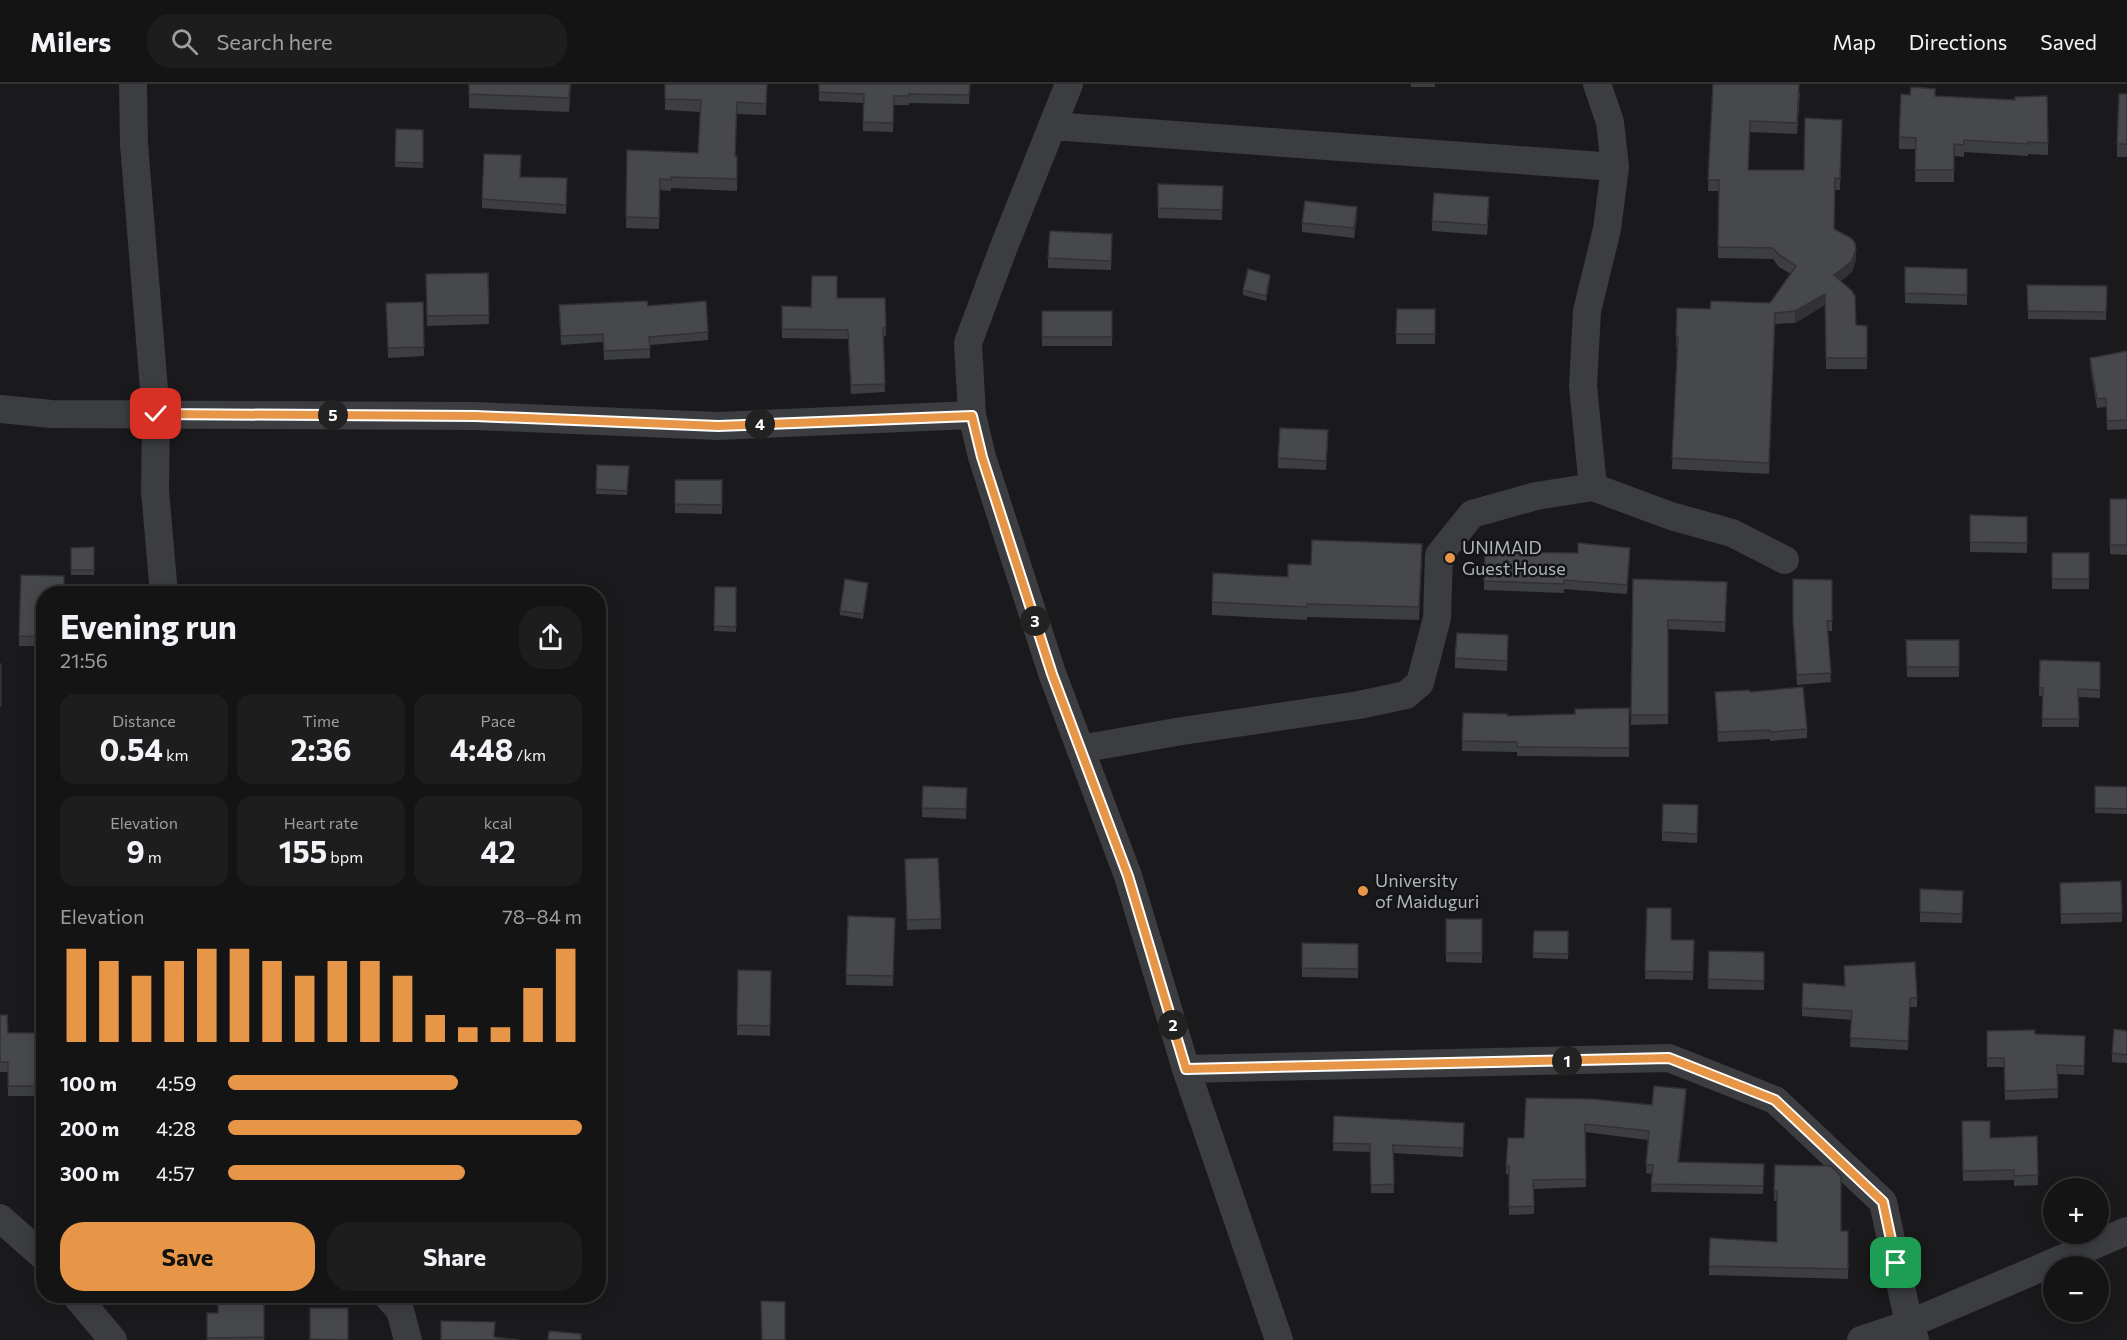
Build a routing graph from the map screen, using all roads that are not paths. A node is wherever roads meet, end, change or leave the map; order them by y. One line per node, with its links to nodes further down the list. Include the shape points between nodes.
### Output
1 (133, 84): 7 (street, via 134,144)
2 (1069, 84): 4 (street)
3 (1597, 84): 5 (street, via 1610,122)
4 (1052, 126): 5 (street); 8 (street, via 969,343)
5 (1615, 167): 9 (street, via 1607,229 1587,311 1583,386)
6 (0, 410): 7 (street)
7 (156, 414): 8 (street, via 475,416 718,426); 11 (street, via 155,490)
8 (972, 416): 12 (street, via 1052,674)
9 (1593, 487): 10 (street, via 1671,516 1732,533); 12 (street, via 1536,496 1472,514 1439,555 1437,618 1420,683 1406,695)
10 (1785, 560)
11 (163, 586)
12 (1080, 749): 13 (street, via 1128,876)
13 (1186, 1069): 19 (street, via 1669,1058 1775,1100 1883,1202); 22 (street)
14 (0, 1218): 16 (street)
15 (2127, 1231): 19 (street)
16 (36, 1250)
17 (82, 1303): 20 (street)
18 (394, 1303): 21 (street, via 400,1310)
19 (1912, 1332): 23 (street)
20 (113, 1340)
21 (408, 1340)
22 (1279, 1340)
23 (1861, 1340)

